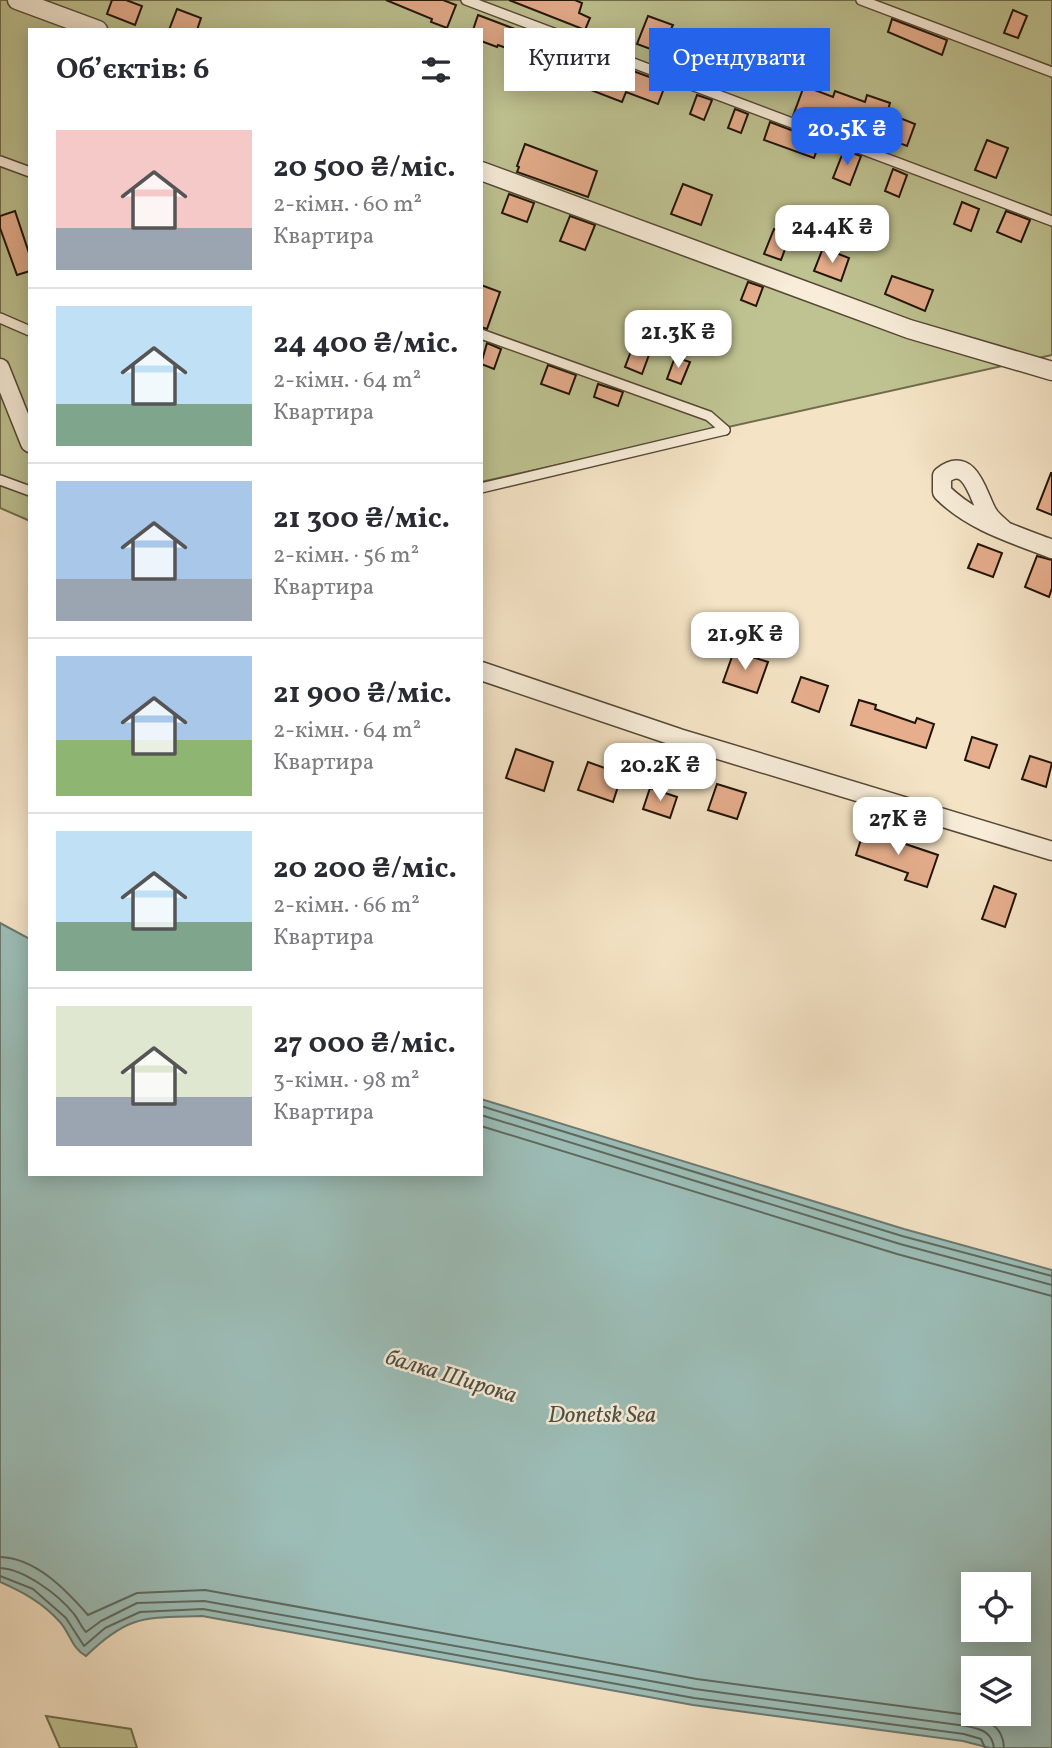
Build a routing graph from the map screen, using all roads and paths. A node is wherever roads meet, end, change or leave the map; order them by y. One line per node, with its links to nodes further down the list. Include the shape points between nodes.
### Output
1 (17, 0): 4 (street)
2 (466, 0): 9 (lane)
3 (861, 0): 5 (lane)
4 (92, 28)
5 (1052, 72)
6 (0, 161): 7 (lane)
7 (28, 171)
8 (483, 172): 14 (street, via 909,328)
9 (1052, 221)
10 (0, 318): 11 (lane)
11 (28, 330)
12 (483, 335): 17 (lane, via 709,416 725,430)
13 (0, 368): 15 (street)
14 (1052, 371)
15 (28, 438)
16 (0, 480): 18 (lane)
17 (483, 488)
18 (28, 490)
19 (1005, 531): 20 (street)
20 (1052, 549)
21 (483, 671): 22 (street, via 679,738)
22 (1052, 852)

